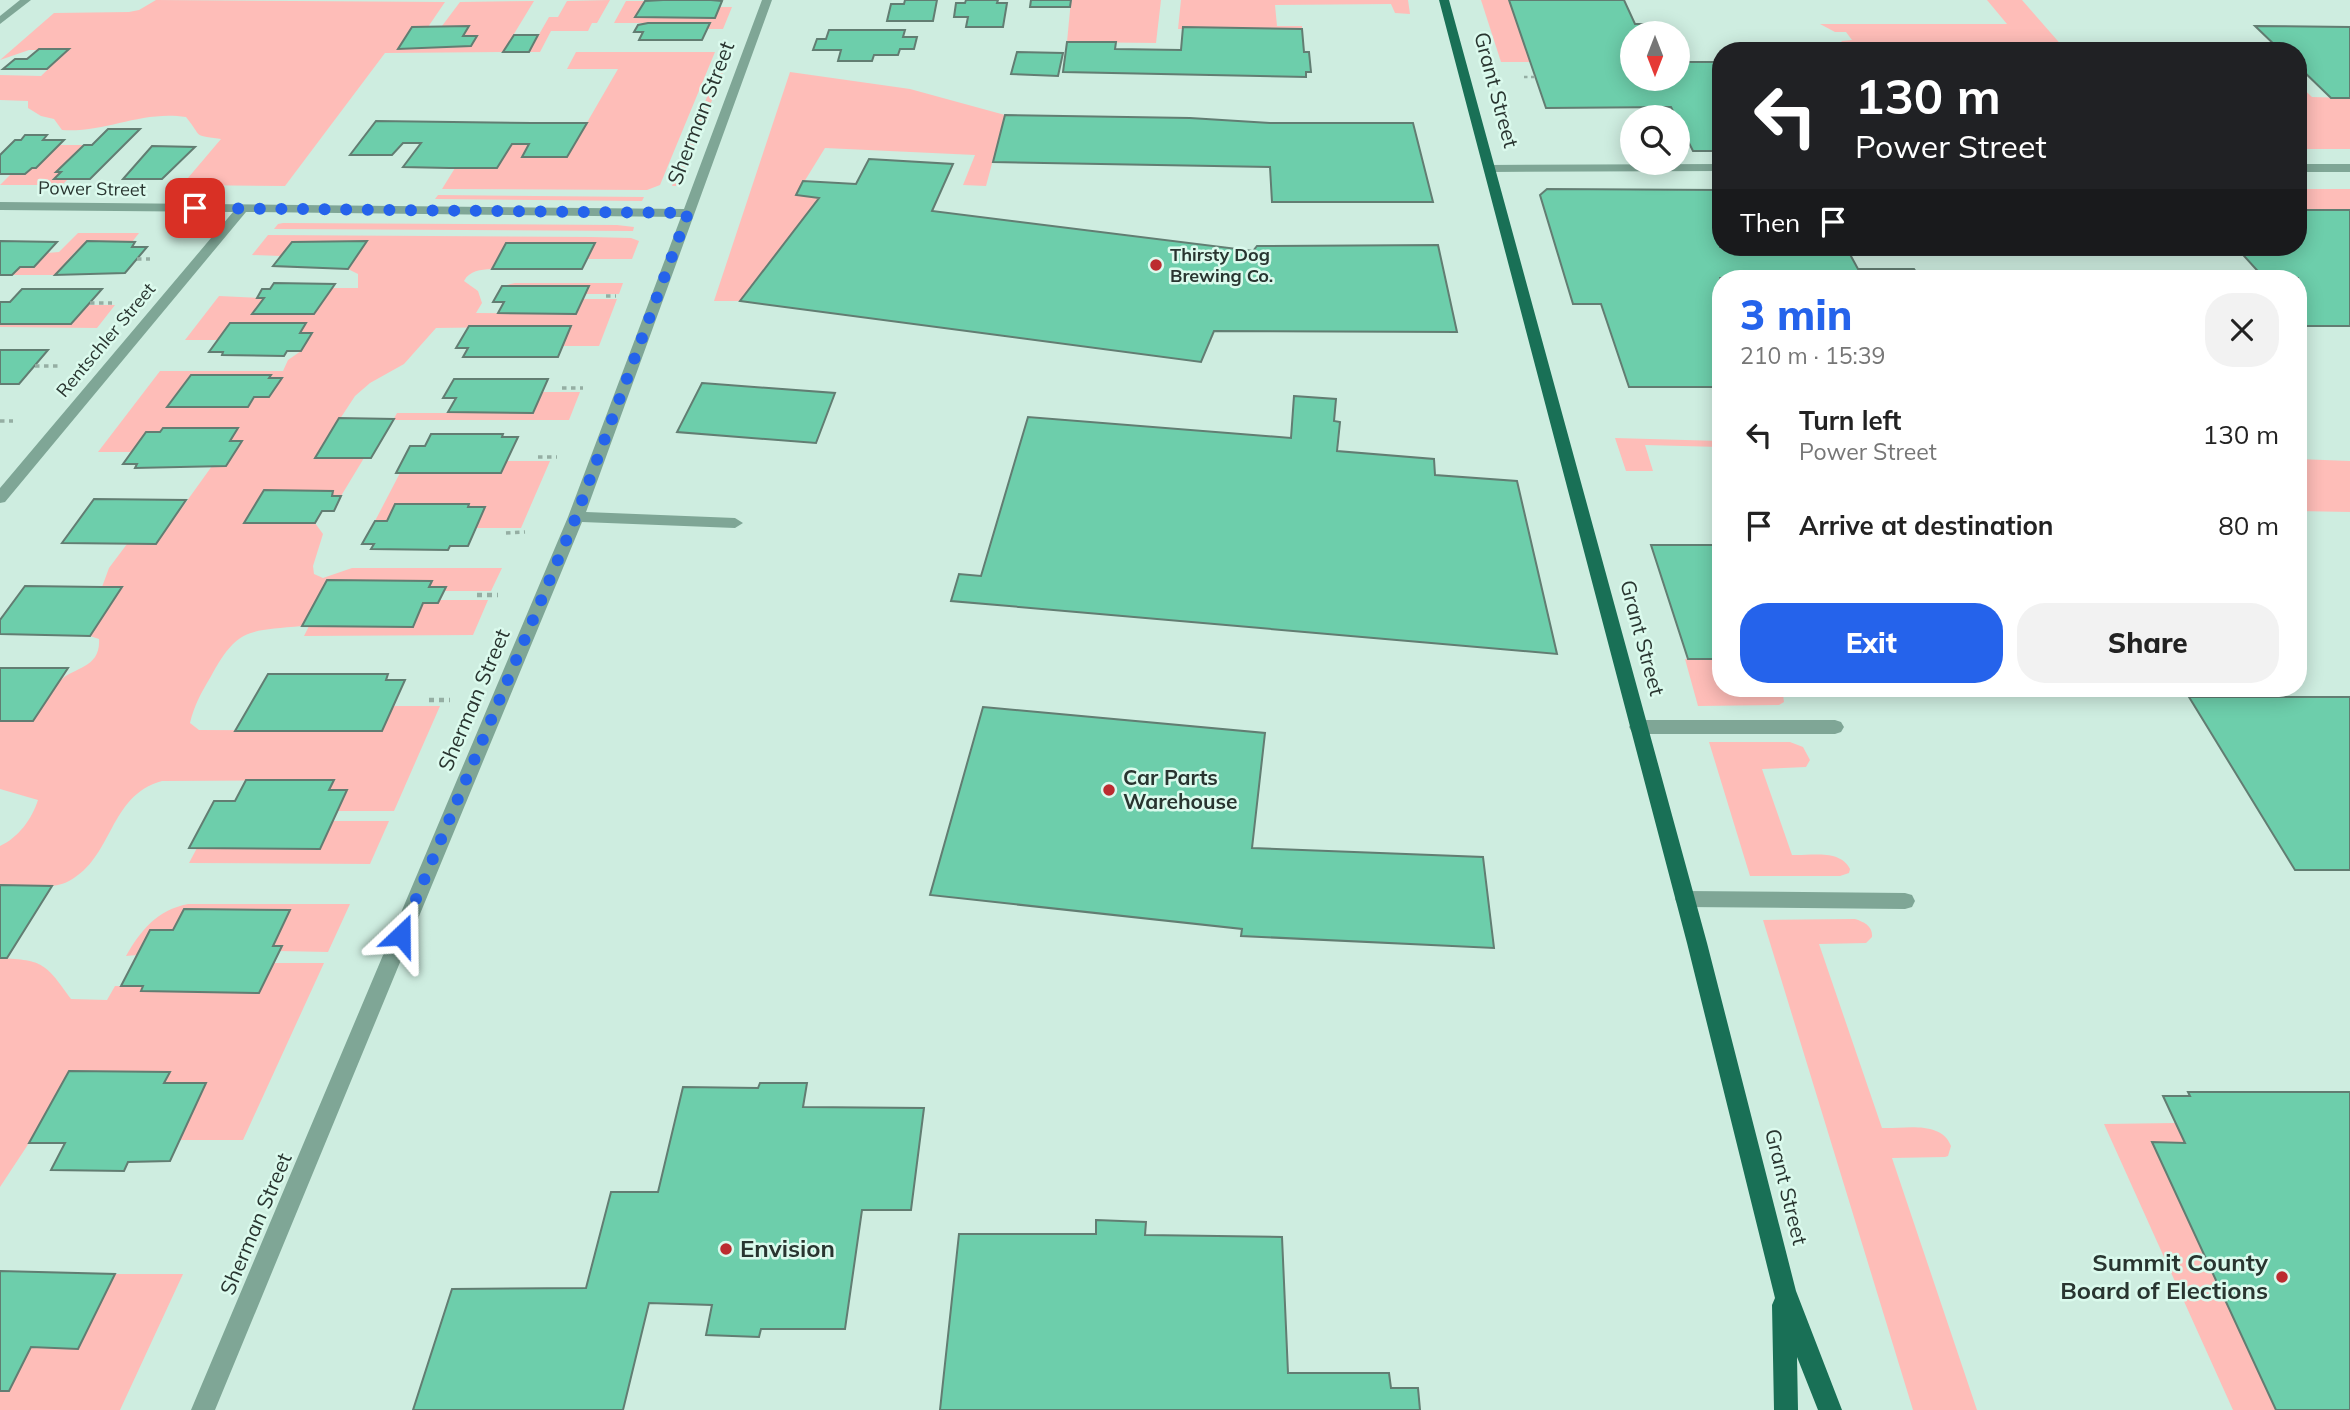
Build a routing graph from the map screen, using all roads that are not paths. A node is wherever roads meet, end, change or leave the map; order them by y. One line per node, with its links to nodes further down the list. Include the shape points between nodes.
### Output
1 (26, 0): 4 (street)
2 (767, 0): 11 (street, Sherman Street)
3 (1444, 0): 6 (main road, Grant Street)
4 (0, 21)
5 (2350, 167): 8 (street)
6 (1490, 168): 7 (street); 15 (main road, Grant Street)
7 (1712, 168)
8 (2307, 168)
9 (0, 206): 10 (street, Power Street)
10 (243, 208): 11 (street, Power Street); 12 (street, Rentschler Street)
11 (688, 213): 13 (street, Sherman Street)
12 (0, 498)
13 (576, 517): 14 (street); 20 (street, Sherman Street)
14 (735, 523)
15 (1638, 727): 16 (street); 17 (main road, Grant Street)
16 (1835, 727)
17 (1685, 900): 18 (street); 19 (main road, Grant Street)
18 (1905, 901)
19 (1784, 1290): 21 (main road, Grant Street); 22 (main road, Grant Street)
20 (203, 1410)
21 (1786, 1410)
22 (1830, 1410)

